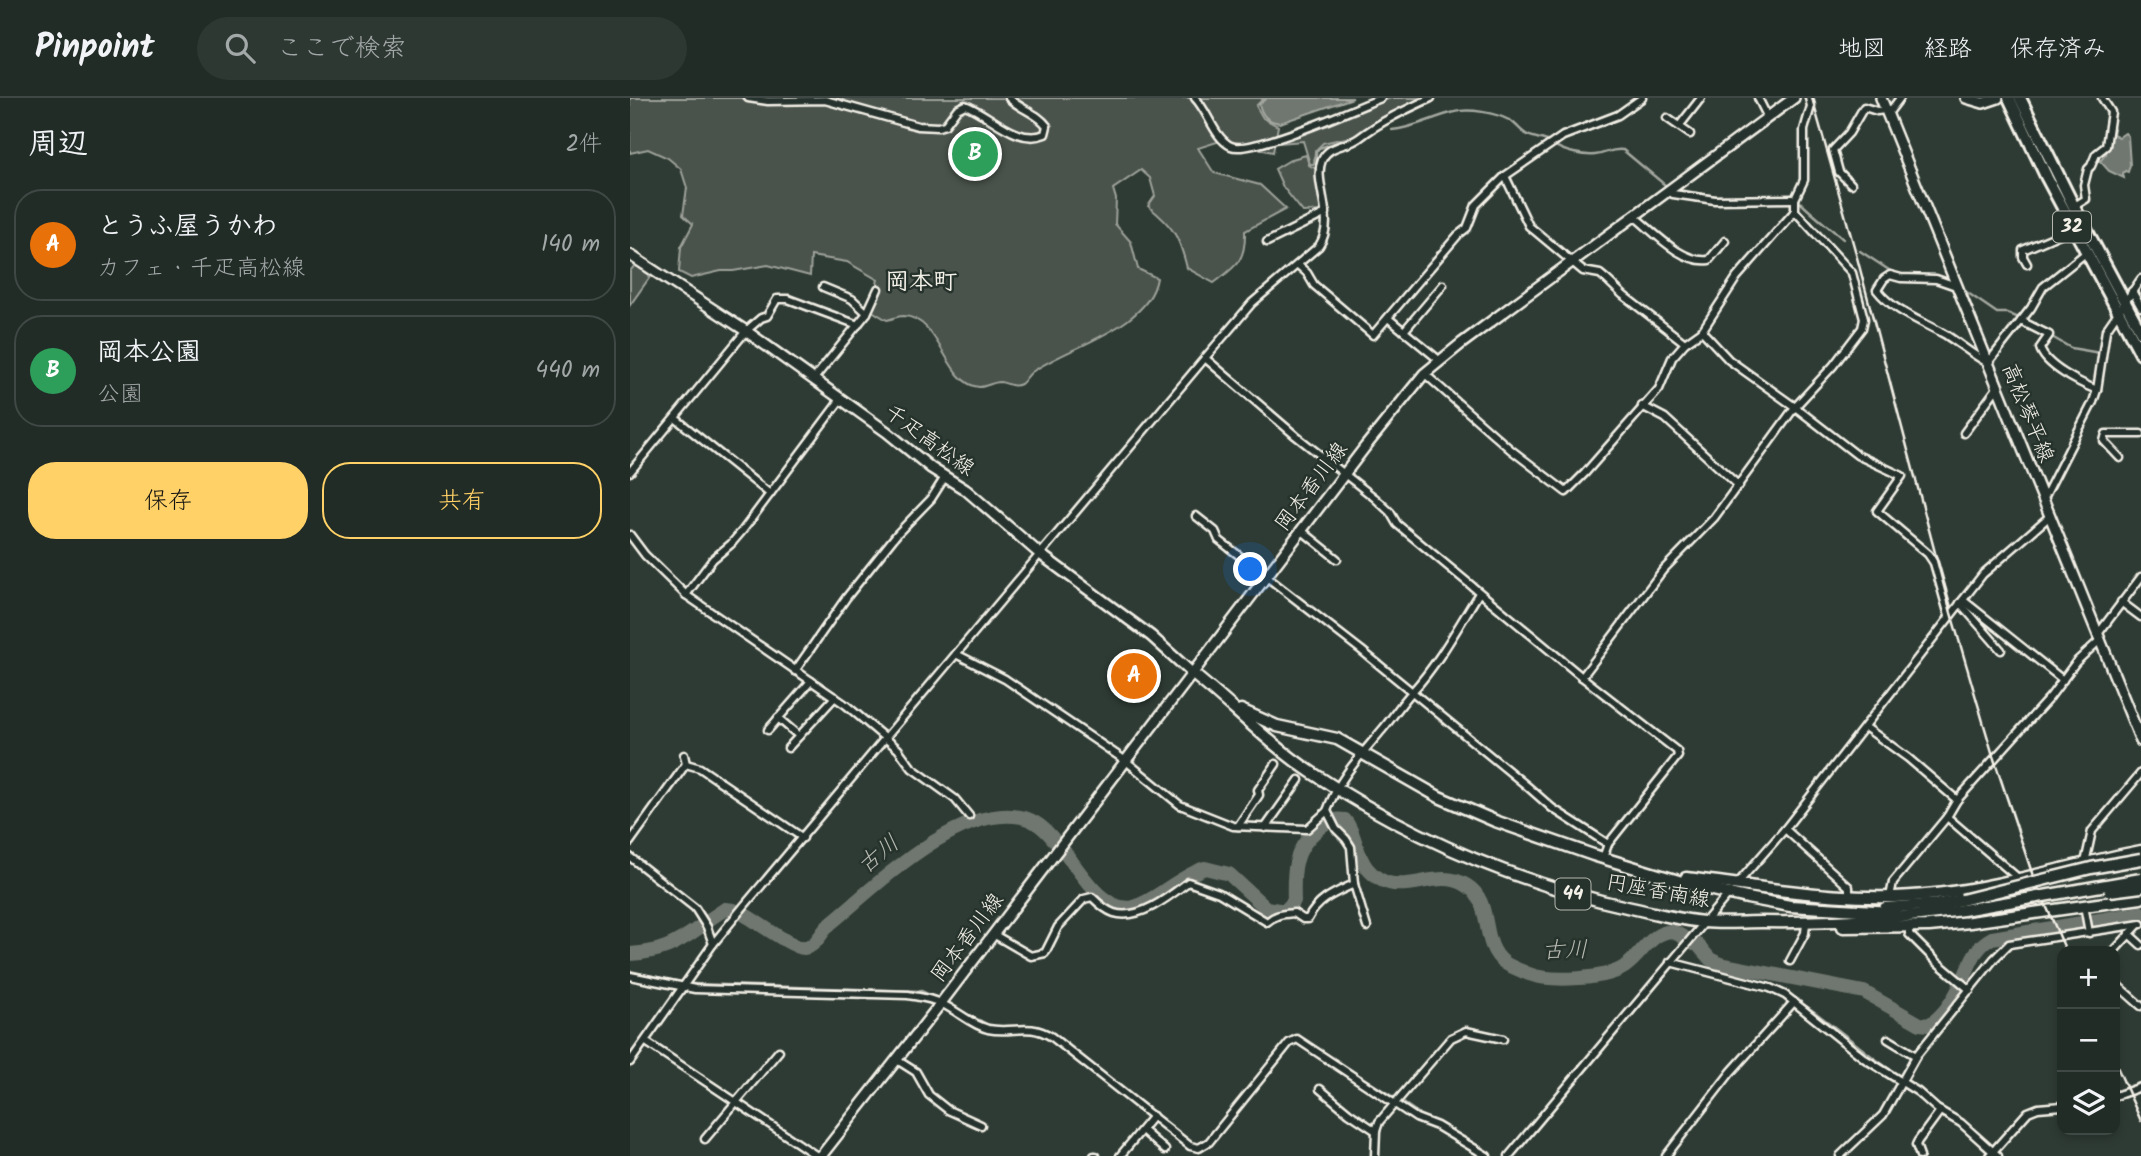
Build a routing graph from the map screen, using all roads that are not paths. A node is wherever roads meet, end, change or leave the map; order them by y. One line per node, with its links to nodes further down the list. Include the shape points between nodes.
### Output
1 (748, 98): 2 (street, via 825,100 937,127 945,125 965,104 1015,133 1045,134 1043,120)
2 (1009, 98)
3 (1195, 98): 4 (street, via 1224,141 1245,148)
4 (1381, 98)
5 (1431, 98): 29 (street, via 1328,152 1320,170)
6 (1642, 98): 23 (street, via 1618,115 1563,136)
7 (1701, 98): 21 (street)
8 (1758, 98): 20 (street)
9 (1794, 98): 20 (main road, 岡本香川線)
10 (1808, 98): 26 (street, via 1804,180)
11 (1881, 98): 18 (main road, 高松琴平線)
12 (1900, 98): 18 (street)
13 (1966, 98): 14 (main road, via 1983,103)
14 (1998, 98)
15 (2008, 98): 31 (highway, 32)
16 (2020, 98): 27 (highway, 32)
17 (2102, 98): 27 (street, via 2111,111 2106,145 2088,169 2086,199)
18 (1886, 113): 24 (street, via 1864,107 1833,150 1839,172); 41 (main road, 高松琴平線)
19 (1667, 118): 21 (street)
20 (1768, 118): 25 (main road, 岡本香川線)
21 (1680, 125): 22 (street)
22 (1690, 134)
23 (1505, 176): 36 (street, via 1529,226); 48 (street, via 1476,205 1467,228)
24 (1851, 184)
25 (1669, 191): 26 (street, via 1715,200); 30 (main road, 岡本香川線)
26 (1795, 199): 28 (street)
27 (2074, 207): 31 (street); 45 (highway, 32)
28 (1794, 211): 53 (street, via 1737,277); 66 (street, via 1852,273 1864,319 1833,366)
29 (1326, 213): 33 (street); 38 (street, via 1323,240)
30 (1634, 216): 32 (street, via 1698,262 1709,260); 36 (main road, 岡本香川線)
31 (2072, 226): 34 (highway, 32); 37 (street, via 2024,250)
32 (1725, 241)
33 (1267, 242)
34 (2087, 252): 45 (highway, 32); 49 (street, via 2043,287)
35 (630, 255): 51 (main road, 千疋高松線)
36 (1573, 261): 55 (street, via 1583,271 1600,274); 58 (main road, 岡本香川線)
37 (2027, 264)
38 (1298, 265): 48 (street, via 1314,285 1373,335); 57 (street, via 1252,303)
39 (2141, 279): 44 (street)
40 (1443, 285): 52 (street)
41 (1956, 286): 59 (main road, 高松琴平線); 59 (street, via 1937,279 1890,275 1877,290 1905,314)
42 (823, 287): 47 (street, via 852,299)
43 (877, 289): 47 (street)
44 (2133, 291): 45 (street); 46 (street)
45 (2121, 306): 54 (highway, 32); 56 (highway, 32); 63 (street, via 2106,330)
46 (2141, 307)
47 (867, 313): 50 (street)
48 (1388, 318): 52 (street)
49 (2021, 321): 59 (street); 63 (street, via 2049,335 2040,348 2042,356)
50 (858, 325): 51 (street, via 777,299 767,316); 61 (street)
51 (746, 331): 61 (main road, 千疋高松線); 67 (street)
52 (1404, 331): 58 (street)
53 (1702, 331): 55 (street); 66 (street, via 1729,360)
54 (2141, 332)
55 (1685, 343): 65 (street, via 1672,358 1658,389)
56 (2141, 354)
57 (1205, 358): 72 (street); 81 (street)
58 (1439, 360): 60 (main road, 岡本香川線)
59 (1988, 363): 62 (main road, 高松琴平線)
60 (1425, 374): 65 (street, via 1566,492); 72 (main road, 岡本香川線)
61 (813, 380): 64 (main road, 千疋高松線)
62 (1997, 387): 68 (street); 76 (main road, 高松琴平線)
63 (2097, 390): 76 (street)
64 (841, 400): 73 (main road, 千疋高松線); 75 (street)
65 (1642, 406): 74 (street, via 1665,418)
66 (1795, 407): 74 (street); 89 (street, via 1857,455 1902,476 1877,512 1934,562)
67 (674, 418): 71 (street); 75 (street)
68 (1964, 433)
69 (2141, 434): 70 (street, via 2106,434 2104,441)
70 (2120, 458)
71 (630, 472)
72 (1344, 474): 79 (main road, 岡本香川線); 85 (street)
73 (945, 477): 81 (main road, 千疋高松線); 94 (street, via 846,598)
74 (1739, 486): 96 (street, via 1663,570)
75 (770, 494): 86 (street)
76 (2043, 500): 78 (main road, 高松琴平線)
77 (1196, 516): 83 (street)
78 (2050, 516): 87 (street, via 1983,573); 91 (main road, 高松琴平線)
79 (1301, 530): 82 (street); 83 (main road, 岡本香川線)
80 (630, 535): 86 (street)
81 (1040, 554): 93 (street); 95 (main road, 千疋高松線, via 1151,636)
82 (1337, 559)
83 (1266, 576): 95 (main road, 岡本香川線); 99 (street)
84 (2141, 577): 88 (street)
85 (1479, 593): 96 (street); 99 (street)
86 (685, 595): 94 (street)
87 (1961, 602): 89 (street); 92 (street); 97 (street)
88 (2121, 602): 90 (street); 91 (street)
89 (1949, 616): 103 (street)
90 (2141, 617)
91 (2099, 637): 97 (street); 107 (main road, 高松琴平線)
92 (2001, 650)
93 (956, 654): 106 (street); 111 (street, via 1006,680)
94 (795, 671): 98 (street)
95 (1193, 674): 101 (main road, 円座香南線 / 44); 111 (main road, 岡本香川線)
96 (1582, 677): 126 (street, via 1678,756)
97 (2063, 680): 117 (street)
98 (811, 681): 100 (street); 102 (street)
99 (1412, 692): 109 (street); 126 (street, via 1540,799)
100 (835, 697): 105 (street); 106 (street)
101 (1231, 705): 109 (main road, 円座香南線 / 44, via 1277,726 1338,739); 116 (main road, 円座香南線 / 44, via 1283,751)
102 (778, 718): 104 (street); 105 (street)
103 (1865, 727): 117 (street); 123 (street)
104 (768, 730)
105 (799, 736): 108 (street)
106 (885, 738): 119 (street, via 912,768 955,799); 124 (street)
107 (2141, 741)
108 (788, 748)
109 (1360, 753): 116 (street); 129 (main road, 円座香南線 / 44, via 1439,797)
110 (684, 755): 112 (street)
111 (1126, 761): 121 (street, via 1180,805); 152 (main road, 岡本香川線)
112 (686, 764): 124 (street, via 700,768); 125 (street)
113 (1276, 764): 121 (street)
114 (2141, 773): 131 (street, via 2092,831)
115 (1299, 780): 122 (street)
116 (1337, 788): 118 (street); 145 (main road, 円座香南線 / 44, via 1423,837 1531,881 1587,898)
117 (1957, 800): 120 (street)
118 (1328, 813): 122 (street, via 1307,830); 135 (street, via 1351,847)
119 (969, 816)
120 (1947, 817): 133 (street); 140 (street, via 1893,882)
121 (1238, 826): 122 (street)
122 (1265, 828)
123 (1785, 829): 136 (street); 139 (street, via 1849,887)
124 (803, 838): 154 (street)
125 (630, 842)
126 (1608, 844): 129 (street)
127 (2141, 851): 131 (main road, 44)
128 (630, 857): 154 (street, via 695,908)
129 (1603, 858): 132 (main road, 円座香南線 / 44)
130 (2141, 859): 143 (main road, 44, bridge)
131 (2085, 863): 133 (main road, 44)
132 (1668, 876): 136 (main road, 44); 138 (main road, 円座香南線 / 44)
133 (2018, 878): 140 (main road, 44, via 1935,894)
134 (2141, 879): 142 (main road, 円座香南線 / 44, bridge)
135 (1354, 884): 150 (street); 152 (street, via 1326,897 1308,919 1280,914 1267,922 1219,893 1188,882 1132,914 1115,913 1092,897 1084,899 1058,928 1049,949 1038,956)
136 (1736, 885): 138 (street); 139 (main road, 44)
137 (2141, 887): 142 (main road, 44, bridge)
138 (1729, 894): 143 (main road, 円座香南線 / 44, via 1842,910 1905,912); 145 (street)
139 (1849, 896): 140 (main road, 44)
140 (1890, 897)
141 (2141, 898): 144 (main road, 44)
142 (2018, 901): 143 (main road, 円座香南線 / 44, bridge)
143 (1962, 905): 147 (main road, 円座香南線 / 44)
144 (2085, 909): 149 (main road, 44); 151 (street)
145 (1705, 922): 146 (main road, 円座香南線 / 44); 158 (street)
146 (1806, 923): 147 (main road, 円座香南線 / 44); 157 (street)
147 (1823, 923): 149 (main road, 44, via 1837,927)
148 (2139, 924): 151 (street); 153 (street)
149 (1909, 926): 160 (street, via 1909,934)
150 (1367, 927)
151 (2089, 931): 160 (street, via 2009,944)
152 (993, 934): 164 (main road, 岡本香川線)
153 (2129, 934): 155 (street); 156 (street)
154 (713, 944): 161 (street)
155 (2141, 945)
156 (2118, 946)
157 (1790, 961)
158 (1670, 962): 163 (street, via 1770,988); 187 (street)
159 (630, 976): 161 (street)
160 (1964, 986): 170 (street)
161 (683, 987): 164 (street, via 908,995); 168 (street)
162 (2120, 988): 165 (street)
163 (1794, 1002): 173 (street); 193 (street, via 1731,1072)
164 (941, 1003): 171 (main road, 岡本香川線); 181 (street, via 987,1029 1028,1027 1046,1033)
165 (2141, 1007)
166 (1503, 1039): 178 (street, via 1459,1033)
167 (1888, 1040): 170 (street)
168 (646, 1042): 172 (street); 177 (street)
169 (779, 1051): 177 (street)
170 (1916, 1056): 173 (street)
171 (897, 1060): 182 (street, via 915,1072 929,1095 948,1110); 189 (main road, 岡本香川線)
172 (630, 1062)
173 (1902, 1081): 180 (street); 194 (street, via 1883,1115)
174 (2141, 1087): 176 (street)
175 (1320, 1089): 184 (street)
176 (2120, 1094)
177 (737, 1102): 185 (street); 189 (street)
178 (1394, 1103): 181 (street, via 1297,1039 1203,1146 1190,1146); 184 (street); 192 (street)
179 (2057, 1106): 188 (street, via 2028,1112)
180 (1940, 1111): 188 (street, via 1961,1123); 195 (street, via 1916,1145)
181 (1153, 1116): 183 (street)
182 (981, 1125)
183 (1142, 1130): 186 (street); 190 (street)
184 (1376, 1131): 191 (street)
185 (705, 1139)
186 (1166, 1150)
187 (1511, 1155)
188 (1993, 1155)
189 (819, 1156)
190 (1120, 1156)
191 (1375, 1156)
192 (1487, 1156)
193 (1666, 1156)
194 (1840, 1156)
195 (1920, 1156)

